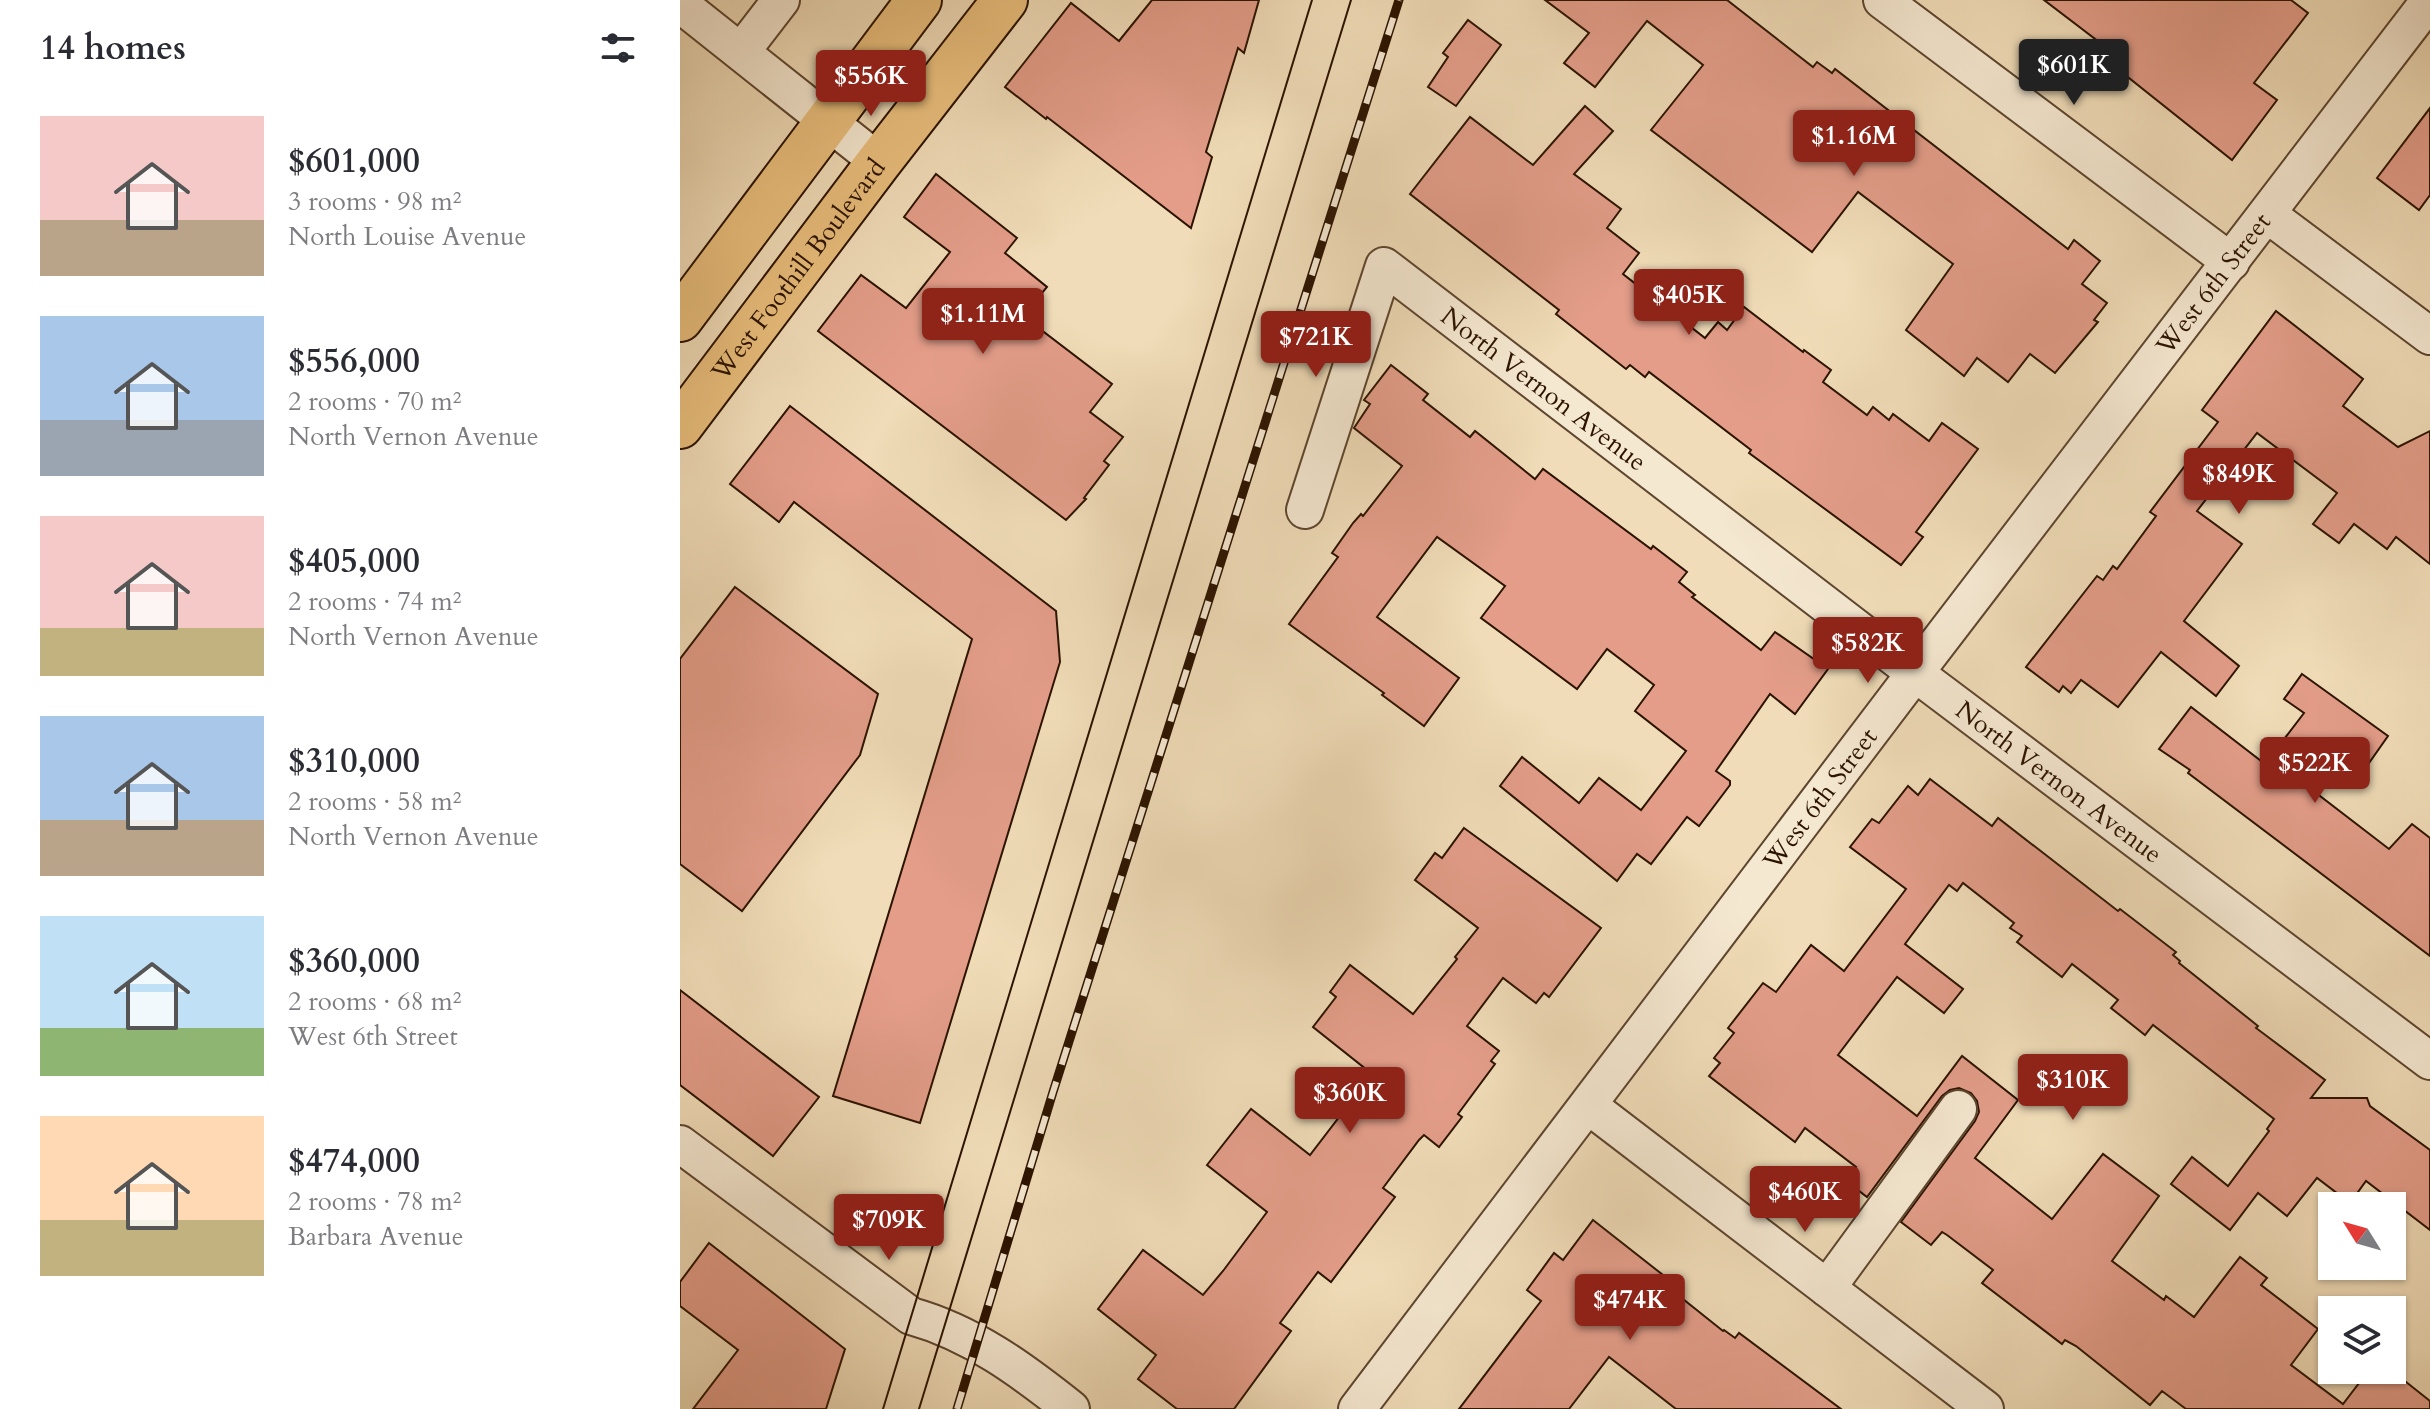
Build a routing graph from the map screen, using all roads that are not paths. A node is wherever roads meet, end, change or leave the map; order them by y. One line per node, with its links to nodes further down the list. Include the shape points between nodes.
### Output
1 (781, 0): 7 (street)
2 (919, 0): 8 (main road)
3 (1005, 0): 9 (main road, West Foothill Boulevard)
4 (1882, 0): 11 (street)
5 (2430, 0): 10 (street, West 6th Street)
6 (680, 4): 7 (street)
7 (741, 52): 8 (street)
8 (827, 122): 9 (street); 12 (main road)
9 (879, 162): 14 (main road, West Foothill Boulevard)
10 (2267, 214): 11 (street, West 6th Street); 13 (street)
11 (2231, 262): 16 (street, West 6th Street)
12 (681, 314)
13 (2430, 336)
14 (680, 426)
15 (1305, 510): 16 (street, North Vernon Avenue, via 1384,266)
16 (1915, 673): 17 (street, North Vernon Avenue); 18 (street, West 6th Street)
17 (2430, 1061)
18 (1589, 1106): 21 (street); 23 (street, West 6th Street)
19 (1958, 1109): 21 (street)
20 (680, 1144): 22 (street, via 911,1316 977,1342)
21 (1827, 1288): 24 (street)
22 (1071, 1409)
23 (1357, 1409)
24 (1985, 1409)

